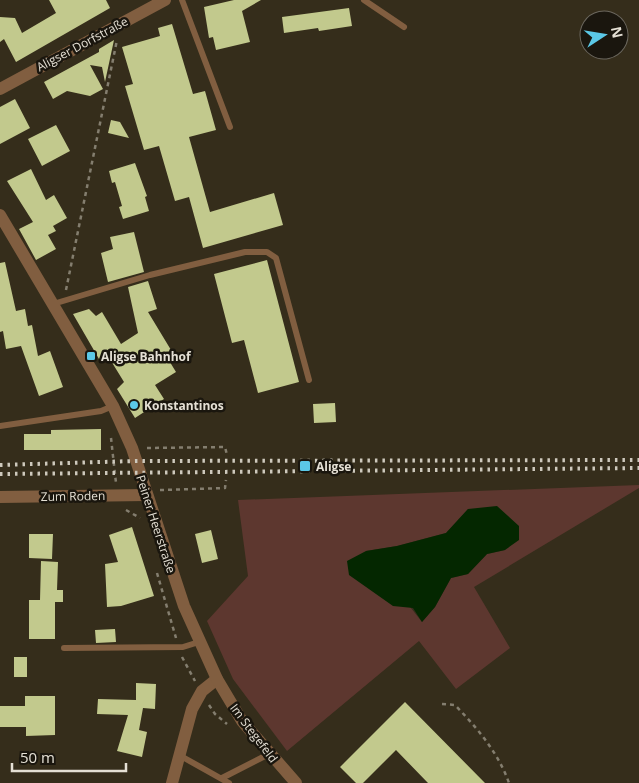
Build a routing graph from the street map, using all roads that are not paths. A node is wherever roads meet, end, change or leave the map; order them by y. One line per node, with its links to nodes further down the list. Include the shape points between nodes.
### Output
1 (182, 0): 6 (lane)
2 (364, 0): 4 (lane)
3 (160, 1): 5 (street, Aligser Dorfstraße)
4 (404, 27)
5 (0, 88)
6 (230, 126)
7 (0, 215): 8 (street, Peiner Heerstraße)
8 (58, 302): 9 (lane, via 186,266 245,252 267,252 276,258); 10 (street, Peiner Heerstraße)
9 (309, 380)
10 (113, 406): 11 (lane, via 101,411); 12 (street, Peiner Heerstraße, via 132,448)
11 (0, 426)
12 (146, 495): 13 (street, Zum Roden); 14 (street, Peiner Heerstraße)
13 (0, 497)
14 (199, 642): 15 (lane, via 178,647); 16 (street, Peiner Heerstraße)
15 (64, 648)
16 (217, 679): 17 (street, Im Stegefeld, via 242,721); 18 (street, via 202,691 192,709)
17 (269, 754): 19 (lane); 22 (street, Im Stegefeld)
18 (179, 755): 19 (lane); 20 (street)
19 (222, 778): 21 (lane)
20 (172, 783)
21 (229, 783)
22 (296, 783)

